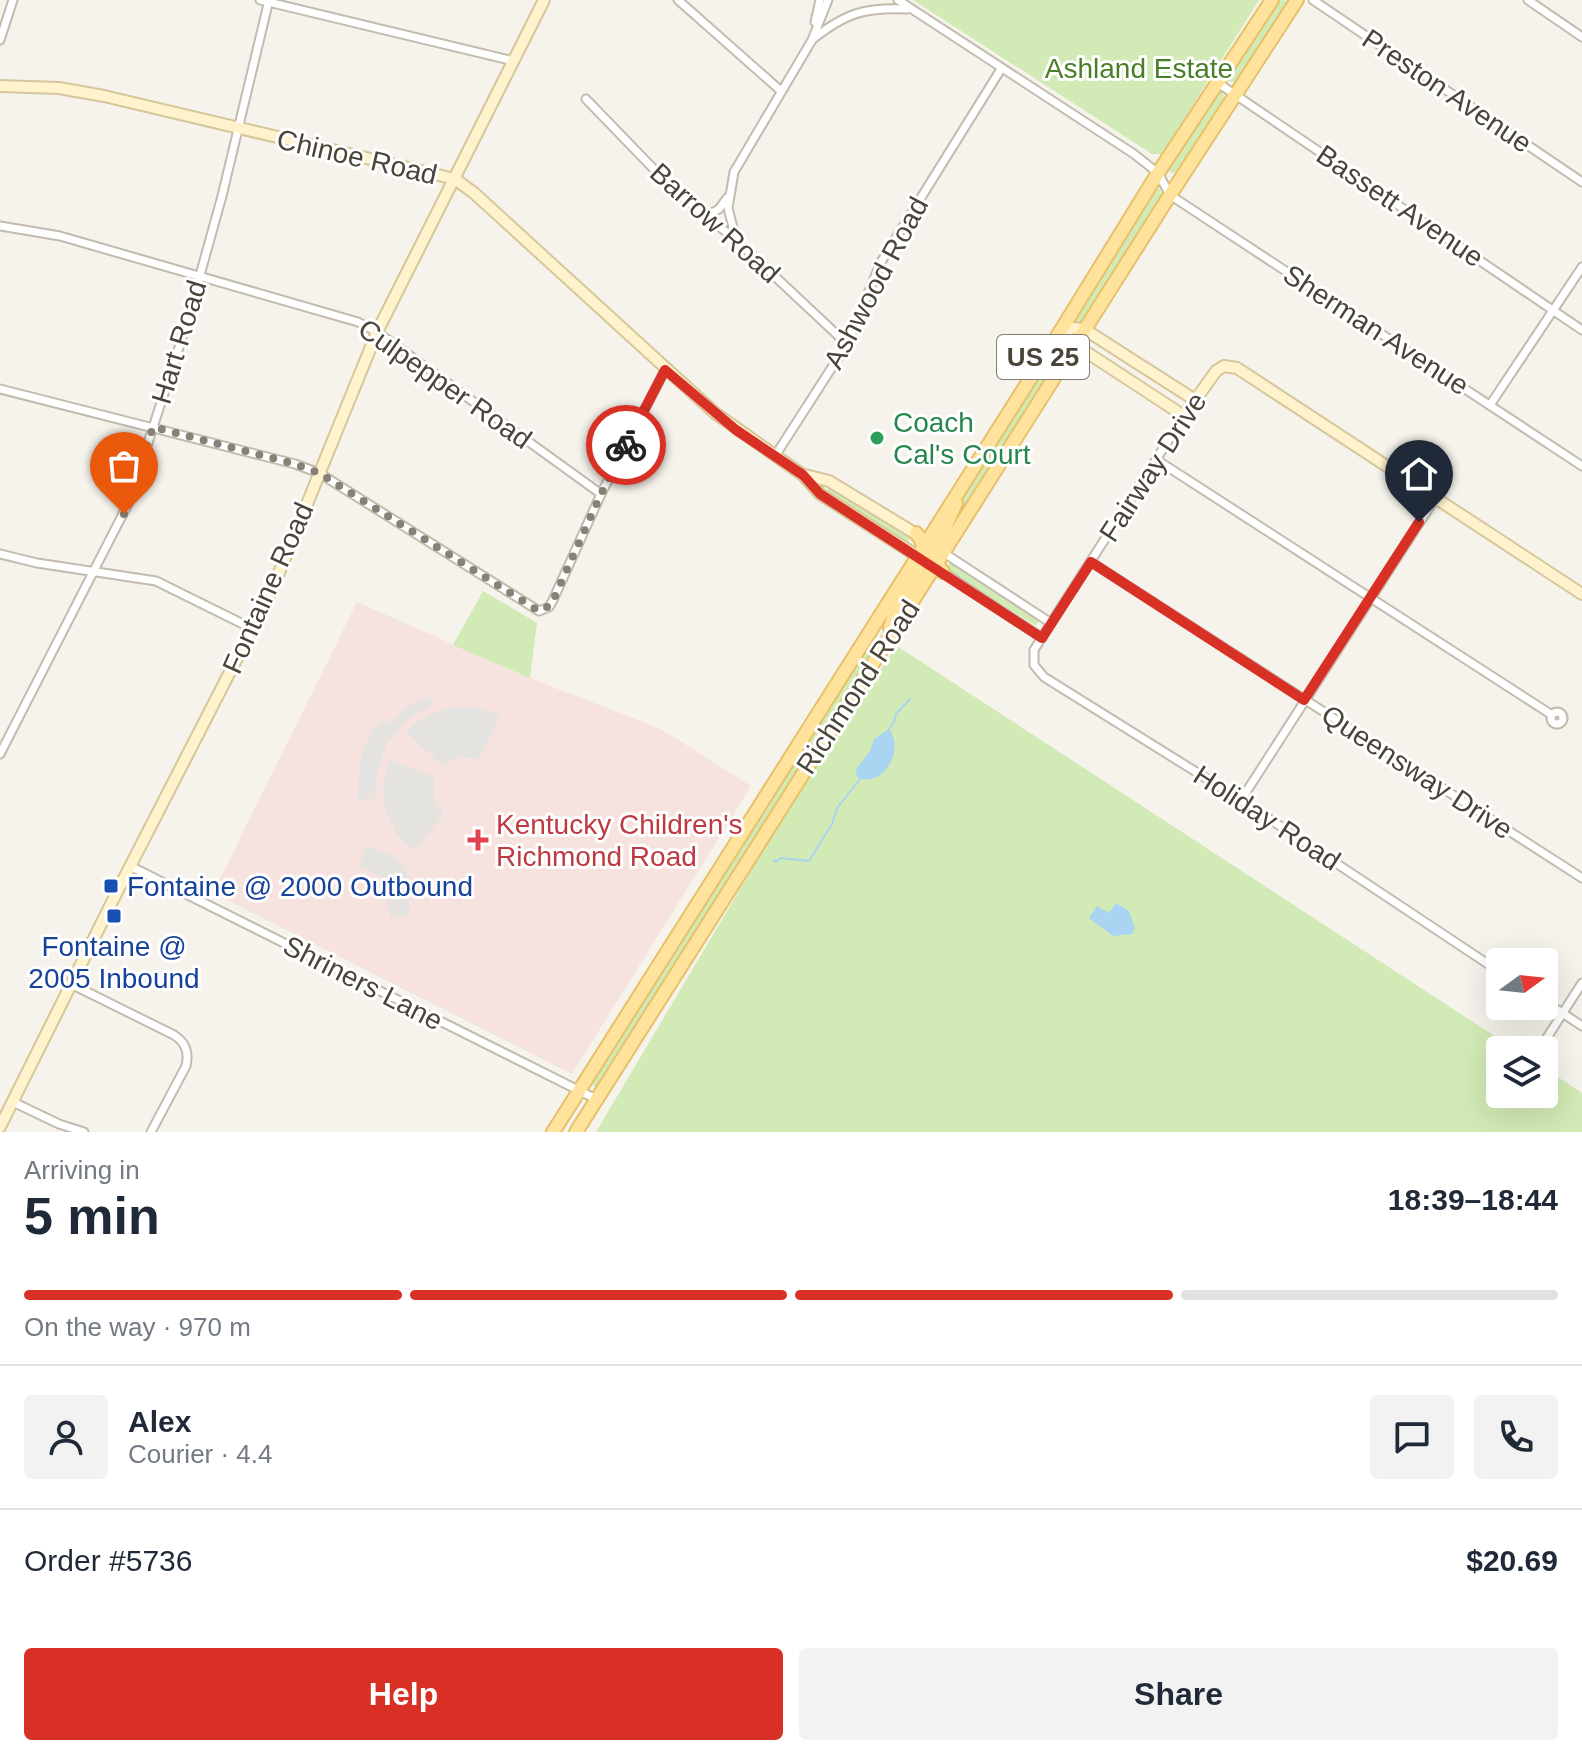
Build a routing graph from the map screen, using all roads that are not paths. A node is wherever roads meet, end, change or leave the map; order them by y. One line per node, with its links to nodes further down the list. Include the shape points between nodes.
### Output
1 (13, 0): 15 (street)
2 (260, 0): 11 (street)
3 (678, 0): 21 (street)
4 (820, 0): 16 (street)
5 (828, 0): 16 (street)
6 (900, 0): 13 (street)
7 (1272, 0): 19 (main road, US 25)
8 (1297, 0): 22 (main road, Richmond Road / US 25)
9 (1313, 0): 27 (street, Preston Avenue)
10 (1528, 0): 14 (street)
11 (269, 1): 17 (street); 24 (street, Hart Road)
12 (543, 2): 17 (street, Fontaine Road)
13 (910, 9): 16 (street, via 857,11); 18 (street)
14 (1582, 37)
15 (0, 40)
16 (812, 40): 21 (street)
17 (514, 61): 26 (street, Fontaine Road)
18 (1001, 69): 25 (street); 40 (street, Ashwood Road, via 881,262)
19 (1218, 83): 22 (street, Bassett Avenue); 25 (main road, US 25)
20 (0, 86): 24 (street, Chinoe Road, via 72,90)
21 (781, 91): 29 (street, via 736,166)
22 (1235, 94): 28 (main road, Richmond Road / US 25); 35 (street, Bassett Avenue)
23 (586, 99): 30 (street, Barrow Road)
24 (238, 129): 26 (street, Chinoe Road); 34 (street, Hart Road)
25 (1158, 173): 28 (street); 36 (main road, US 25)
26 (455, 179): 39 (street, Fontaine Road); 42 (street, Chinoe Road)
27 (1582, 182)
28 (1170, 195): 37 (main road, Richmond Road / US 25); 45 (street, Sherman Avenue)
29 (728, 196): 30 (street); 32 (street)
30 (706, 216): 32 (street, Barrow Road)
31 (0, 226): 34 (street, Culpepper Road, via 60,236)
32 (736, 240): 40 (street, Barrow Road)
33 (1582, 267): 35 (street)
34 (199, 275): 39 (street, Culpepper Road, via 347,317); 47 (street, Hart Road)
35 (1553, 310): 38 (street, Bassett Avenue); 45 (street)
36 (1063, 327): 37 (street); 41 (street); 56 (main road, US 25, via 964,482 948,526)
37 (1084, 329): 41 (main road, Richmond Road / US 25); 44 (street)
38 (1582, 330)
39 (377, 332): 51 (street, Fontaine Road); 53 (street, Culpepper Road)
40 (847, 344): 48 (street, Ashwood Road)
41 (1074, 344): 46 (street); 56 (main road, Richmond Road / US 25)
42 (665, 370): 48 (street, Chinoe Road); 53 (street)
43 (0, 389): 47 (street)
44 (1195, 400): 46 (street, Fairway Drive); 54 (street, Fairway Drive, via 1219,368 1237,368)
45 (1490, 405): 50 (street, Sherman Avenue)
46 (1184, 416): 49 (street, Fairway Drive)
47 (153, 427): 51 (street); 58 (street, Hart Road, via 128,504)
48 (775, 457): 52 (street, Chinoe Road)
49 (1157, 460): 57 (street, Fairway Drive); 60 (street)
50 (1582, 466)
51 (319, 473): 53 (street, via 539,611 553,600); 62 (street, Fontaine Road)
52 (803, 475): 56 (street, Chinoe Road, via 820,494); 56 (street, Chinoe Road, via 829,481)
53 (601, 494)
54 (1436, 497): 59 (street); 60 (street)
55 (0, 554): 58 (street)
56 (930, 554): 61 (street); 63 (street); 80 (main road, Richmond Road / US 25); 81 (main road, Richmond Road / US 25, via 886,643)
57 (1091, 562): 61 (street, Fairway Drive); 65 (street, Queensway Drive)
58 (93, 571): 62 (street, via 156,581); 68 (street, Hart Road)
59 (1582, 594)
60 (1370, 599): 65 (street); 66 (street)
61 (1051, 623): 63 (street, Fairway Drive)
62 (253, 629): 71 (street, Fontaine Road)
63 (1042, 638): 64 (street, Fairway Drive, via 1034,650)
64 (1035, 666): 70 (street, Holiday Road, via 1044,677)
65 (1304, 700): 70 (street); 72 (street, Queensway Drive)
66 (1552, 715)
67 (0, 734): 68 (street)
68 (8, 738): 69 (street, Hart Road)
69 (0, 754)
70 (1241, 800): 73 (street, Holiday Road)
71 (130, 866): 75 (street, Fontaine Road); 80 (street, Shriners Lane)
72 (1582, 878)
73 (1486, 963)
74 (1582, 983): 77 (street)
75 (71, 984): 82 (street, Fontaine Road); 85 (street, via 184,1044 186,1066)
76 (1558, 1010): 77 (street)
77 (1562, 1013): 78 (street); 79 (street)
78 (1582, 1026)
79 (1548, 1036)
80 (580, 1091): 81 (street, Shriners Lane); 86 (main road, Richmond Road / US 25)
81 (596, 1099): 87 (main road, Richmond Road / US 25)
82 (13, 1102): 83 (street, Fontaine Road); 84 (street)
83 (0, 1127)
84 (84, 1132)
85 (151, 1132)
86 (553, 1132)
87 (576, 1132)

